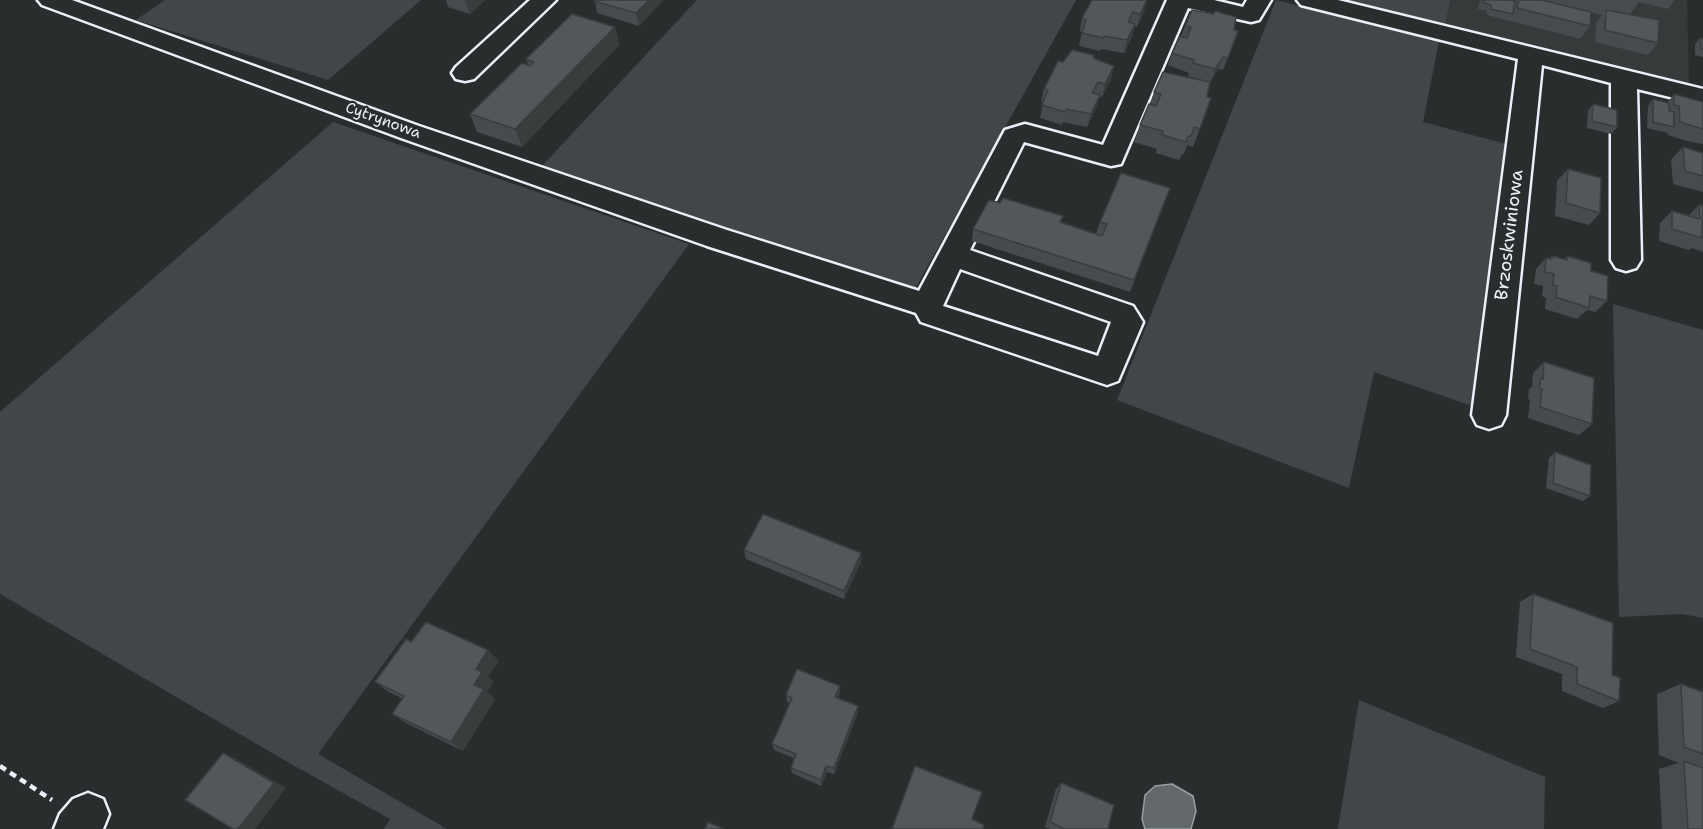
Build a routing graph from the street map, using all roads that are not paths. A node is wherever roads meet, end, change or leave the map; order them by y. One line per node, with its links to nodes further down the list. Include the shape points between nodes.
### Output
1 (50, 0): 13 (street, Cytrynowa, via 410,132 717,238)
2 (544, 0): 8 (street)
3 (1179, 0): 11 (street, via 1111,157 1024,133 1014,136)
4 (1185, 0): 5 (street, via 1245,15 1251,15)
5 (1259, 0)
6 (1309, 0): 7 (street)
7 (1531, 56): 9 (street); 14 (street, Brzoskwiniowa)
8 (465, 74)
9 (1624, 78): 10 (street); 12 (street)
10 (1703, 98)
11 (953, 255): 13 (street); 13 (street, Cytrynowa, via 1122,314 1128,322 1107,372 932,314)
12 (1626, 260)
13 (927, 305)
14 (1489, 415)

